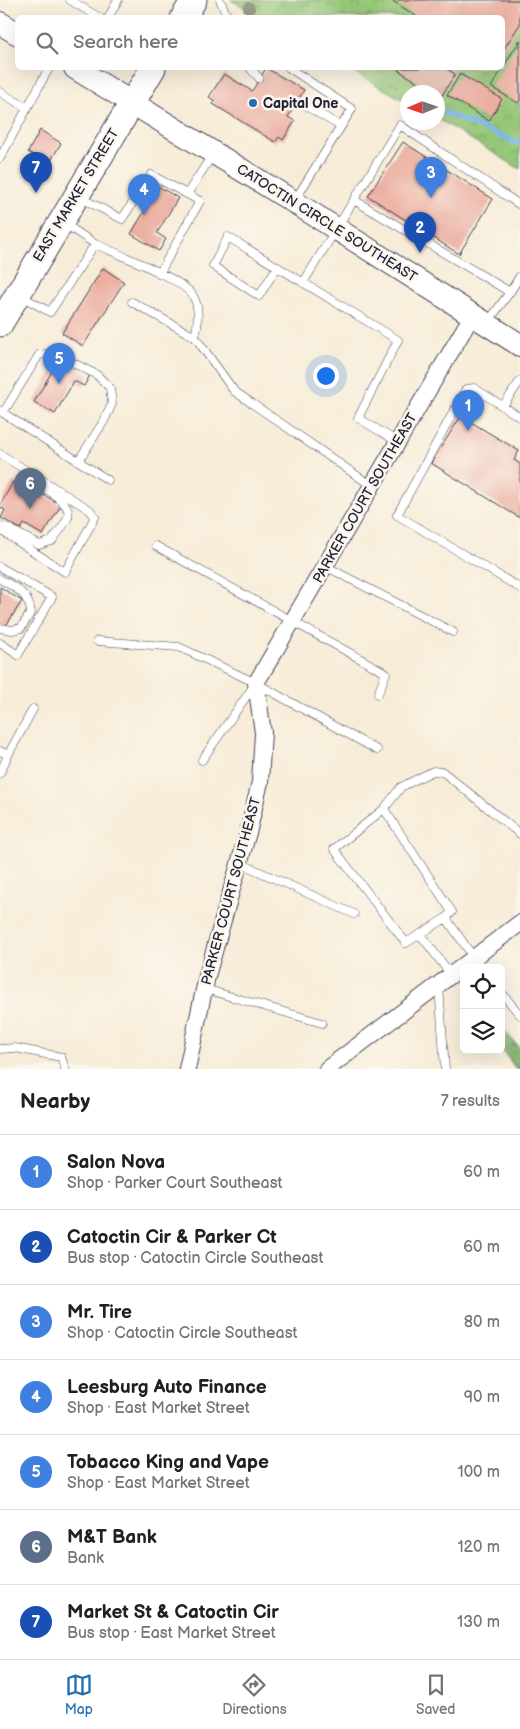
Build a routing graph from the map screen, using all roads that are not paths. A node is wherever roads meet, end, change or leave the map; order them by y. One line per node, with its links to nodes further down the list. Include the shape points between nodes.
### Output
1 (70, 0): 5 (lane)
2 (118, 0): 6 (lane)
3 (194, 0): 7 (main road)
4 (220, 0): 8 (lane)
5 (95, 15)
6 (110, 15)
7 (186, 15)
8 (227, 15)
9 (0, 23): 10 (main road)
10 (15, 32)
11 (48, 70): 20 (lane)
12 (78, 70): 19 (main road, CATOCTIN CIRCLE SOUTHEAST)
13 (152, 70): 19 (main road, EAST MARKET STREET)
14 (252, 70): 16 (lane)
15 (292, 70): 21 (lane, via 352,109)
16 (259, 78)
17 (0, 92): 20 (lane)
18 (298, 101): 21 (lane)
19 (132, 102): 22 (main road, CATOCTIN CIRCLE SOUTHEAST); 25 (main road, EAST MARKET STREET)
20 (27, 108): 23 (lane)
21 (340, 126): 27 (lane)
22 (214, 153): 24 (lane); 27 (main road, CATOCTIN CIRCLE SOUTHEAST)
23 (0, 158)
24 (187, 194): 25 (lane, via 151,175 122,219); 33 (lane, via 200,201)
25 (76, 195): 29 (main road, EAST MARKET STREET)
26 (354, 200): 28 (lane, via 400,126); 30 (lane); 36 (lane)
27 (294, 202): 30 (main road, CATOCTIN CIRCLE SOUTHEAST)
28 (520, 205)
29 (61, 222): 31 (lane); 37 (main road, EAST MARKET STREET)
30 (336, 229): 35 (lane); 39 (main road, CATOCTIN CIRCLE SOUTHEAST)
31 (95, 244): 33 (lane); 37 (lane, via 50,312)
32 (277, 266): 32 (lane, via 228,237 213,266 259,296); 35 (lane)
33 (159, 274): 41 (lane, via 179,282 193,295 198,328)
34 (520, 276): 36 (lane)
35 (304, 283): 47 (lane, via 398,340 358,418)
36 (510, 292): 39 (lane)
37 (17, 294): 40 (main road, EAST MARKET STREET)
38 (132, 302): 41 (lane)
39 (480, 319): 42 (main road, CATOCTIN CIRCLE SOUTHEAST); 47 (street, PARKER COURT SOUTHEAST)
40 (0, 324)
41 (195, 337): 52 (lane, via 234,391)
42 (520, 345)
43 (520, 381): 44 (lane)
44 (503, 406): 46 (lane); 59 (lane, via 474,388 466,389 397,515)
45 (2, 412): 49 (lane); 49 (lane, via 39,355 54,353 97,375 110,388 112,404)
46 (520, 417)
47 (398, 442): 52 (street, PARKER COURT SOUTHEAST)
48 (0, 454): 50 (lane)
49 (79, 460): 51 (lane)
50 (29, 472): 53 (lane, via 40,486 65,503 68,516 52,541 45,545 31,542); 54 (lane, via 90,510 95,517 65,572)
51 (108, 480)
52 (372, 486): 56 (street, PARKER COURT SOUTHEAST)
53 (0, 526)
54 (0, 530)
55 (156, 546): 60 (lane)
56 (325, 566): 60 (street, PARKER COURT SOUTHEAST); 62 (lane)
57 (0, 567): 64 (lane, via 52,597 18,655)
58 (0, 579): 61 (lane, via 22,592 29,600 31,612 21,628)
59 (520, 588)
60 (292, 622): 65 (street, PARKER COURT SOUTHEAST); 66 (lane, via 386,673)
61 (0, 628)
62 (453, 632)
63 (97, 641): 65 (lane, via 179,647)
64 (0, 643)
65 (256, 683): 69 (lane); 71 (lane, PARKER COURT SOUTHEAST); 75 (street, PARKER COURT SOUTHEAST, via 263,734 260,782)
66 (378, 694)
67 (33, 709): 70 (lane)
68 (0, 750): 70 (lane)
69 (377, 750)
70 (8, 756): 72 (lane)
71 (202, 760)
72 (0, 774)
73 (384, 809): 74 (lane, via 401,787 433,771 443,772); 77 (lane, via 452,912); 79 (lane, via 334,849 406,943)
74 (520, 834)
75 (240, 863): 76 (lane); 83 (street, PARKER COURT SOUTHEAST)
76 (354, 914)
77 (446, 918): 79 (lane); 80 (lane)
78 (520, 922): 80 (street)
79 (420, 934): 81 (lane)
80 (478, 963): 81 (street)
81 (452, 976): 82 (street)
82 (438, 986): 88 (street); 91 (lane)
83 (205, 989): 86 (lane); 90 (street, PARKER COURT SOUTHEAST)
84 (505, 997): 85 (lane)
85 (520, 1015)
86 (322, 1023)
87 (0, 1049): 89 (lane, via 15,1048 61,1057)
88 (328, 1068)
89 (65, 1069)
90 (188, 1069)
91 (445, 1069)

